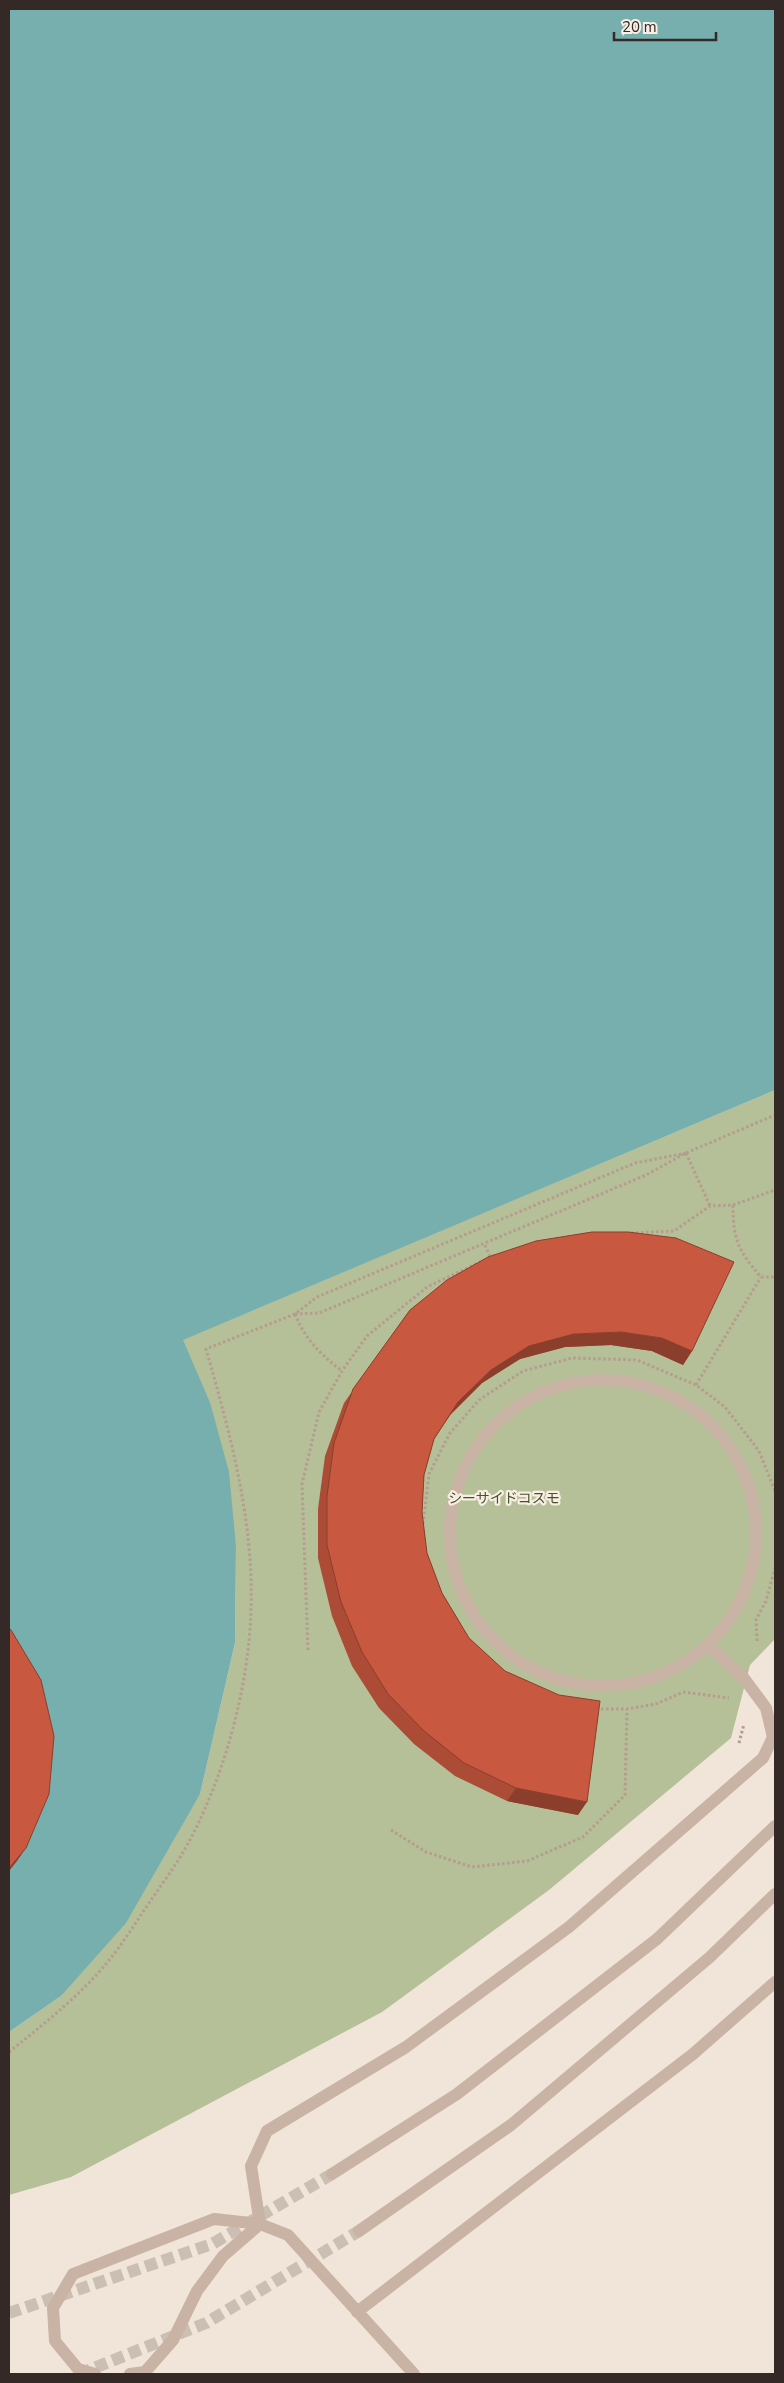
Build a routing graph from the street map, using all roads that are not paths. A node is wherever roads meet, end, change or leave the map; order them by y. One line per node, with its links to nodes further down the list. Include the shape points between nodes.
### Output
1 (710, 1647): 1 (street, via 742,1599 756,1552 755,1503 737,1457 706,1418 665,1392 617,1380 568,1383 522,1402 483,1437 458,1482 448,1533 458,1584 483,1630 522,1664 571,1684 623,1686 672,1671); 6 (street, via 743,1678 766,1708 773,1737 763,1758 569,1927 406,2047 267,2131 251,2166)
2 (775, 1826): 5 (street, via 657,1939 456,2094)
3 (775, 1894): 7 (street, via 710,1958 510,2125)
4 (775, 1982): 8 (street, via 693,2054)
5 (332, 2174)
6 (260, 2224): 8 (street, via 288,2235); 9 (street, via 214,2219 73,2274 53,2308 55,2341 78,2369); 10 (street, via 223,2256 197,2291 174,2340 145,2372)
7 (359, 2231)
8 (356, 2312): 11 (street)
9 (95, 2374)
10 (130, 2374)
11 (414, 2374)

